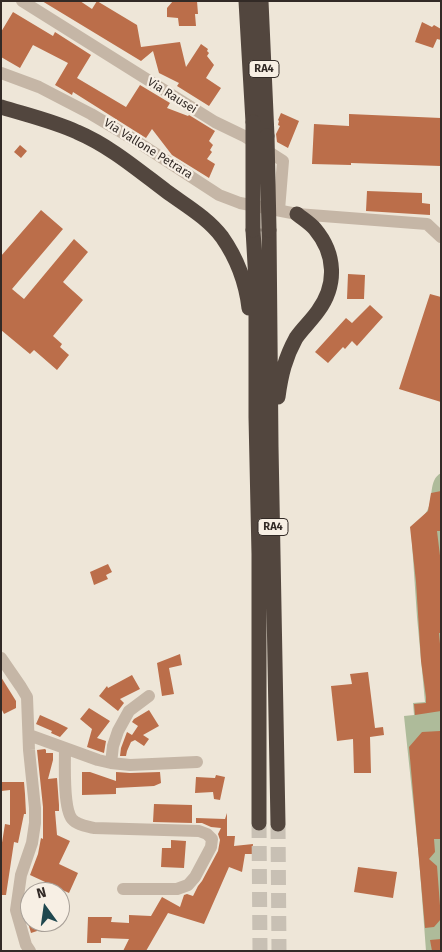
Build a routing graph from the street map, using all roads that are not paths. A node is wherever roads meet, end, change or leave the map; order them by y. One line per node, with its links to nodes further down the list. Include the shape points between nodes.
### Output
1 (22, 1): 6 (street, Via Rausei, via 283,161)
2 (246, 1): 8 (highway, RA4, bridge)
3 (261, 1): 8 (highway, RA4, bridge, via 267,136)
4 (1, 73): 6 (street, Via Vallone Petrara, via 91,114 219,195 240,203)
5 (1, 107): 10 (highway, via 80,132 206,220 221,236 238,267 247,296)
6 (279, 210): 7 (street, Via Vallone Petrara)
7 (297, 214): 9 (street, Via Vallone Petrara, via 427,224); 11 (highway, via 314,228 325,245 331,259 332,275 327,297 288,353 281,374)
8 (261, 230): 10 (highway, RA4, via 256,281); 11 (highway, RA4)
9 (441, 237)
10 (256, 356): 18 (highway, RA4)
11 (271, 446): 19 (highway, RA4)
12 (1, 658): 14 (street, via 27,697)
13 (149, 696): 17 (street, via 129,711 118,731)
14 (29, 735): 15 (street); 21 (street, via 35,823 21,875 16,910)
15 (65, 749): 17 (street); 20 (street, via 68,809 72,819 80,824 94,828 199,831 212,839 211,847 188,885 177,889)
16 (196, 762): 17 (street)
17 (111, 763)
18 (259, 822)
19 (278, 824)
20 (123, 889)
21 (30, 951)

